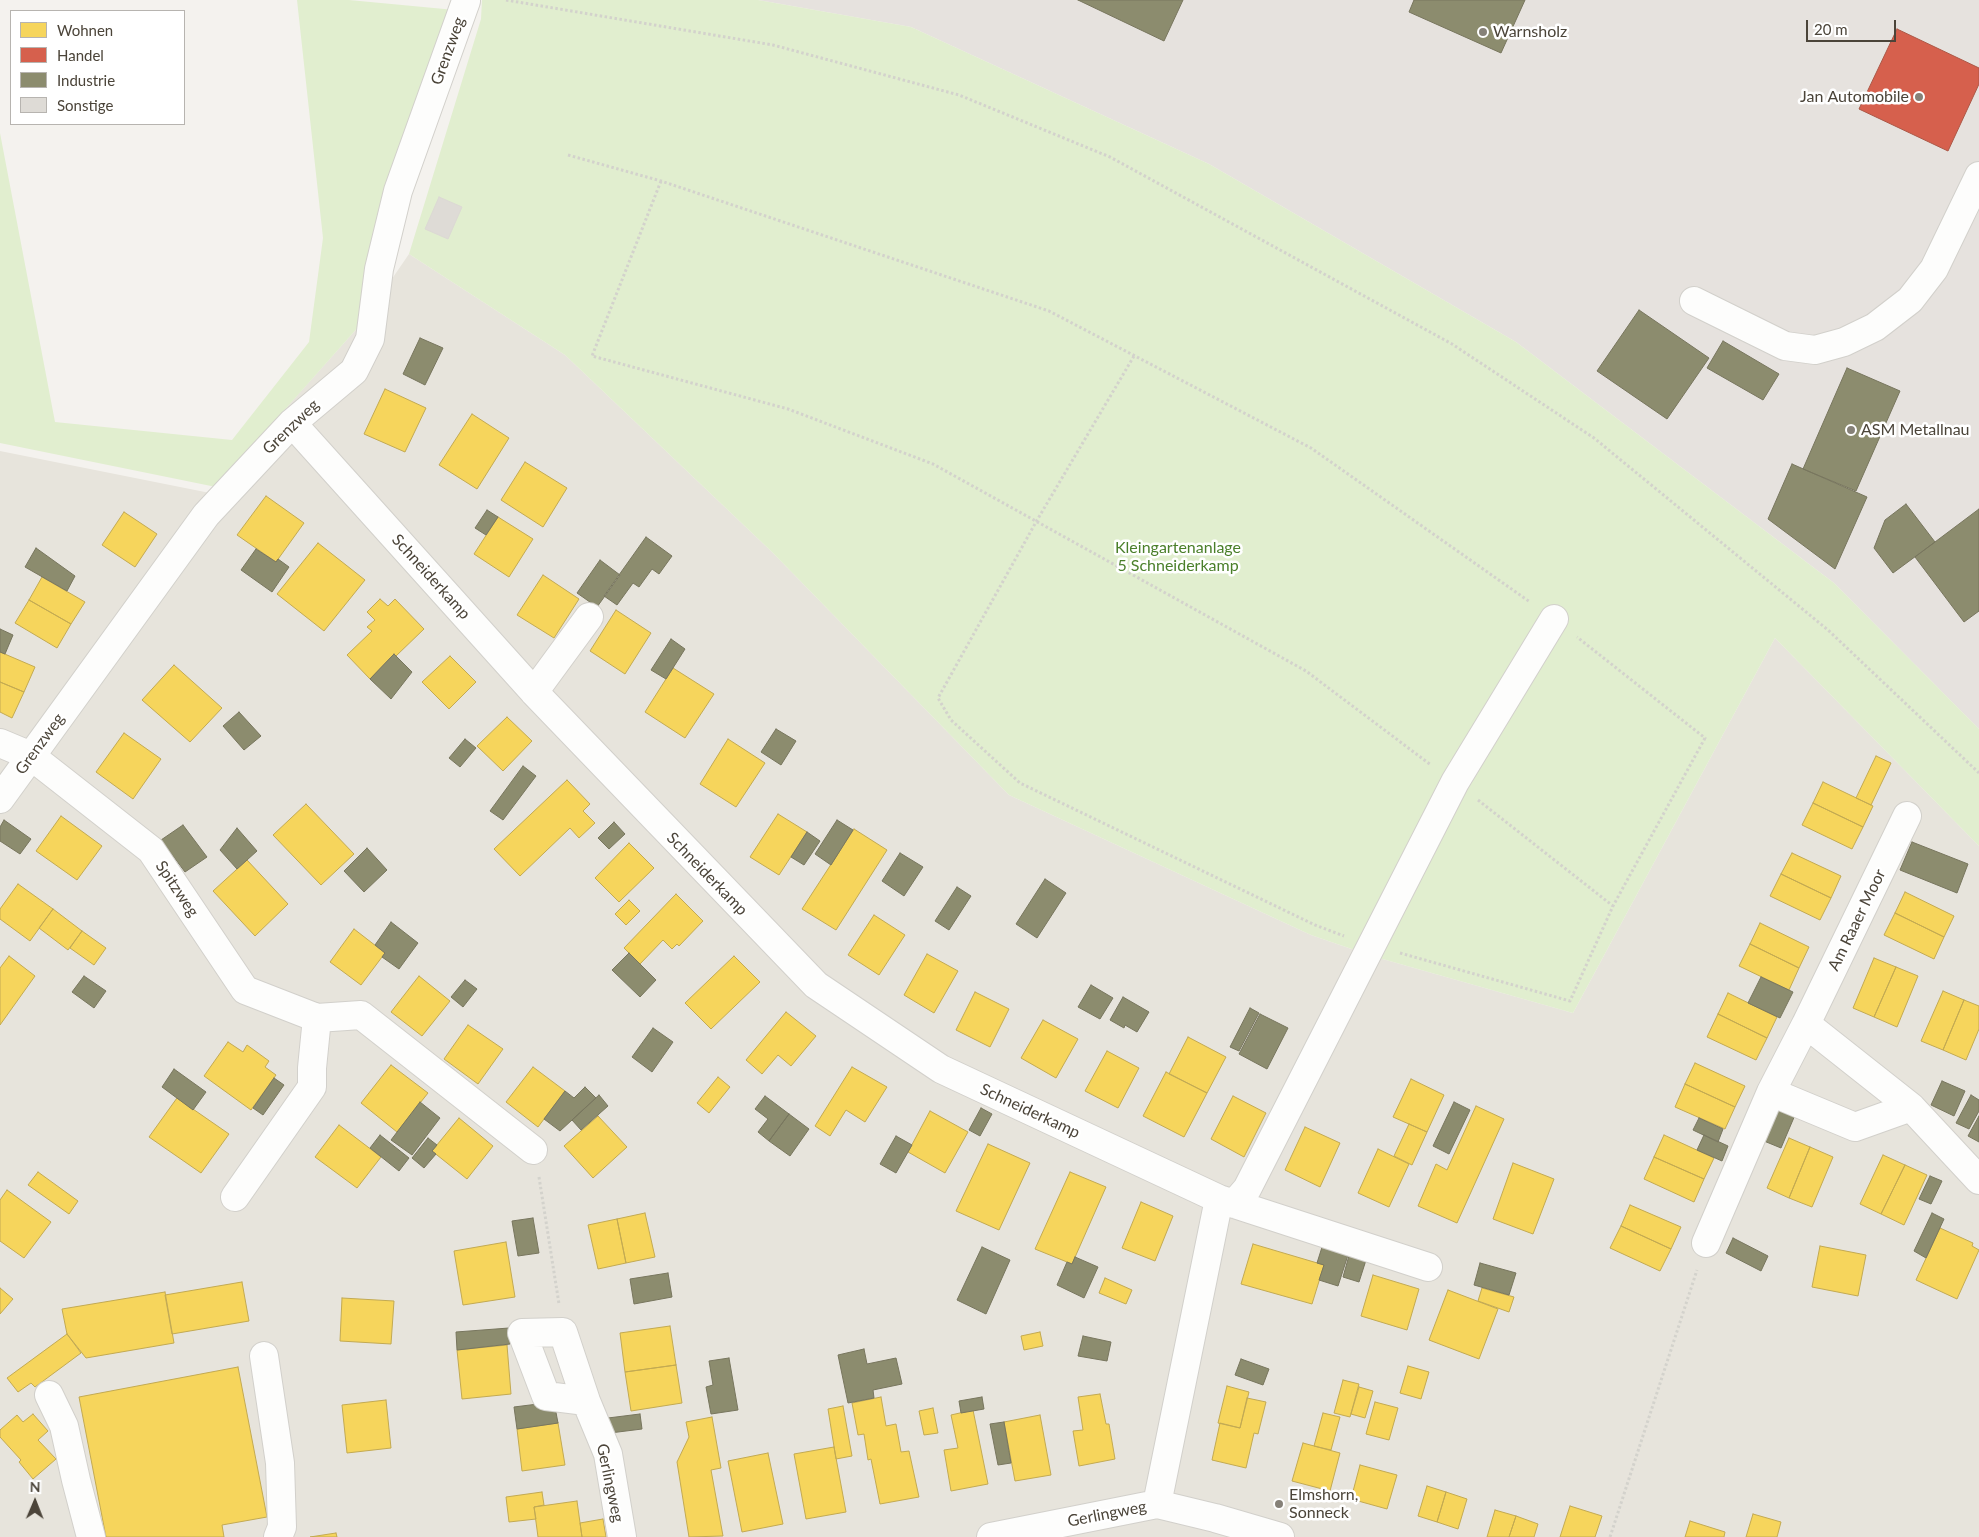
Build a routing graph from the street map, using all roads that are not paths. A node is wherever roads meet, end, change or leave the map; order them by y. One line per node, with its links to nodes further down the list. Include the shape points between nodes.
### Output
1 (466, 1): 4 (street, Grenzweg, via 398,191 379,269 370,339 354,371)
2 (1979, 176): 3 (street, via 1934,269 1910,300 1875,327 1844,342 1815,350 1786,346)
3 (1694, 301)
4 (292, 423): 7 (street, Schneiderkamp); 9 (street, Grenzweg, via 206,515)
5 (589, 617): 7 (street)
6 (1554, 619): 19 (street, via 1455,782 1247,1189)
7 (534, 692): 19 (street, Schneiderkamp, via 816,985 941,1069)
8 (0, 744): 9 (street, Spitzweg)
9 (31, 756): 10 (street, Grenzweg); 12 (street, Spitzweg, via 151,850 245,990)
10 (0, 799)
11 (1908, 816): 13 (street, Am Raaer Moor)
12 (316, 1018): 16 (street, Spitzweg, via 361,1015); 18 (street, via 312,1087)
13 (1806, 1024): 14 (street, Am Raaer Moor); 15 (street)
14 (1771, 1092): 15 (street, via 1856,1127); 20 (street, Am Raaer Moor)
15 (1911, 1107): 17 (street)
16 (533, 1150)
17 (1979, 1180)
18 (235, 1198)
19 (1226, 1202): 21 (street, Schneiderkamp); 25 (street)
20 (1706, 1243)
21 (1428, 1267)
22 (264, 1356): 28 (street, via 280,1463 282,1528)
23 (49, 1395): 27 (street, via 64,1426)
24 (586, 1401): 24 (street, Gerlingweg, via 563,1332 522,1332 546,1396); 29 (street, Gerlingweg, via 608,1454)
25 (1157, 1504): 26 (street, Gerlingweg); 30 (street, Gerlingweg)
26 (1214, 1527): 31 (street, Gerlingweg)
27 (91, 1537)
28 (278, 1537)
29 (622, 1537)
30 (991, 1537)
31 (1280, 1537)

